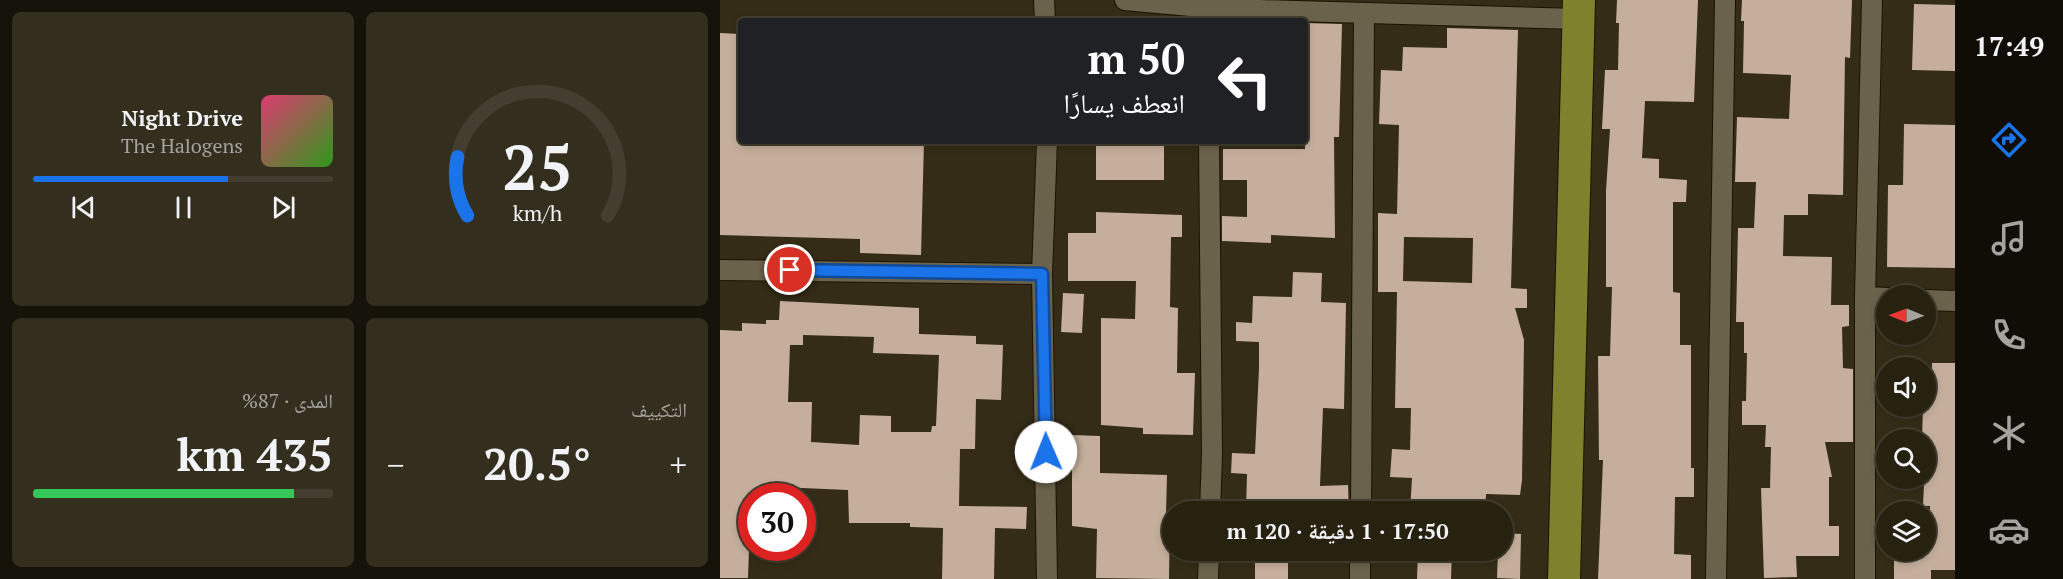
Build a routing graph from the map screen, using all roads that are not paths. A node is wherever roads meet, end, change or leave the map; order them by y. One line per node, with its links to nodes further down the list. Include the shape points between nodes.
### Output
1 (1044, 0): 8 (street)
2 (1125, 0): 5 (street)
3 (1725, 0): 25 (street)
4 (1872, 0): 13 (street)
5 (1215, 9): 7 (street)
6 (1579, 9): 7 (street); 24 (main road)
7 (1364, 13): 18 (street)
8 (1045, 18)
9 (1047, 144): 12 (street)
10 (1209, 144): 17 (street)
11 (720, 270): 12 (street)
12 (1042, 274): 21 (street)
13 (1865, 297): 14 (street); 26 (street)
14 (1876, 298)
15 (1936, 300): 16 (street)
16 (1955, 301)
17 (1210, 501)
18 (1361, 501)
19 (1209, 561): 22 (street)
20 (1360, 561): 23 (street)
21 (1047, 579)
22 (1208, 579)
23 (1360, 579)
24 (1564, 579)
25 (1716, 579)
26 (1864, 579)

